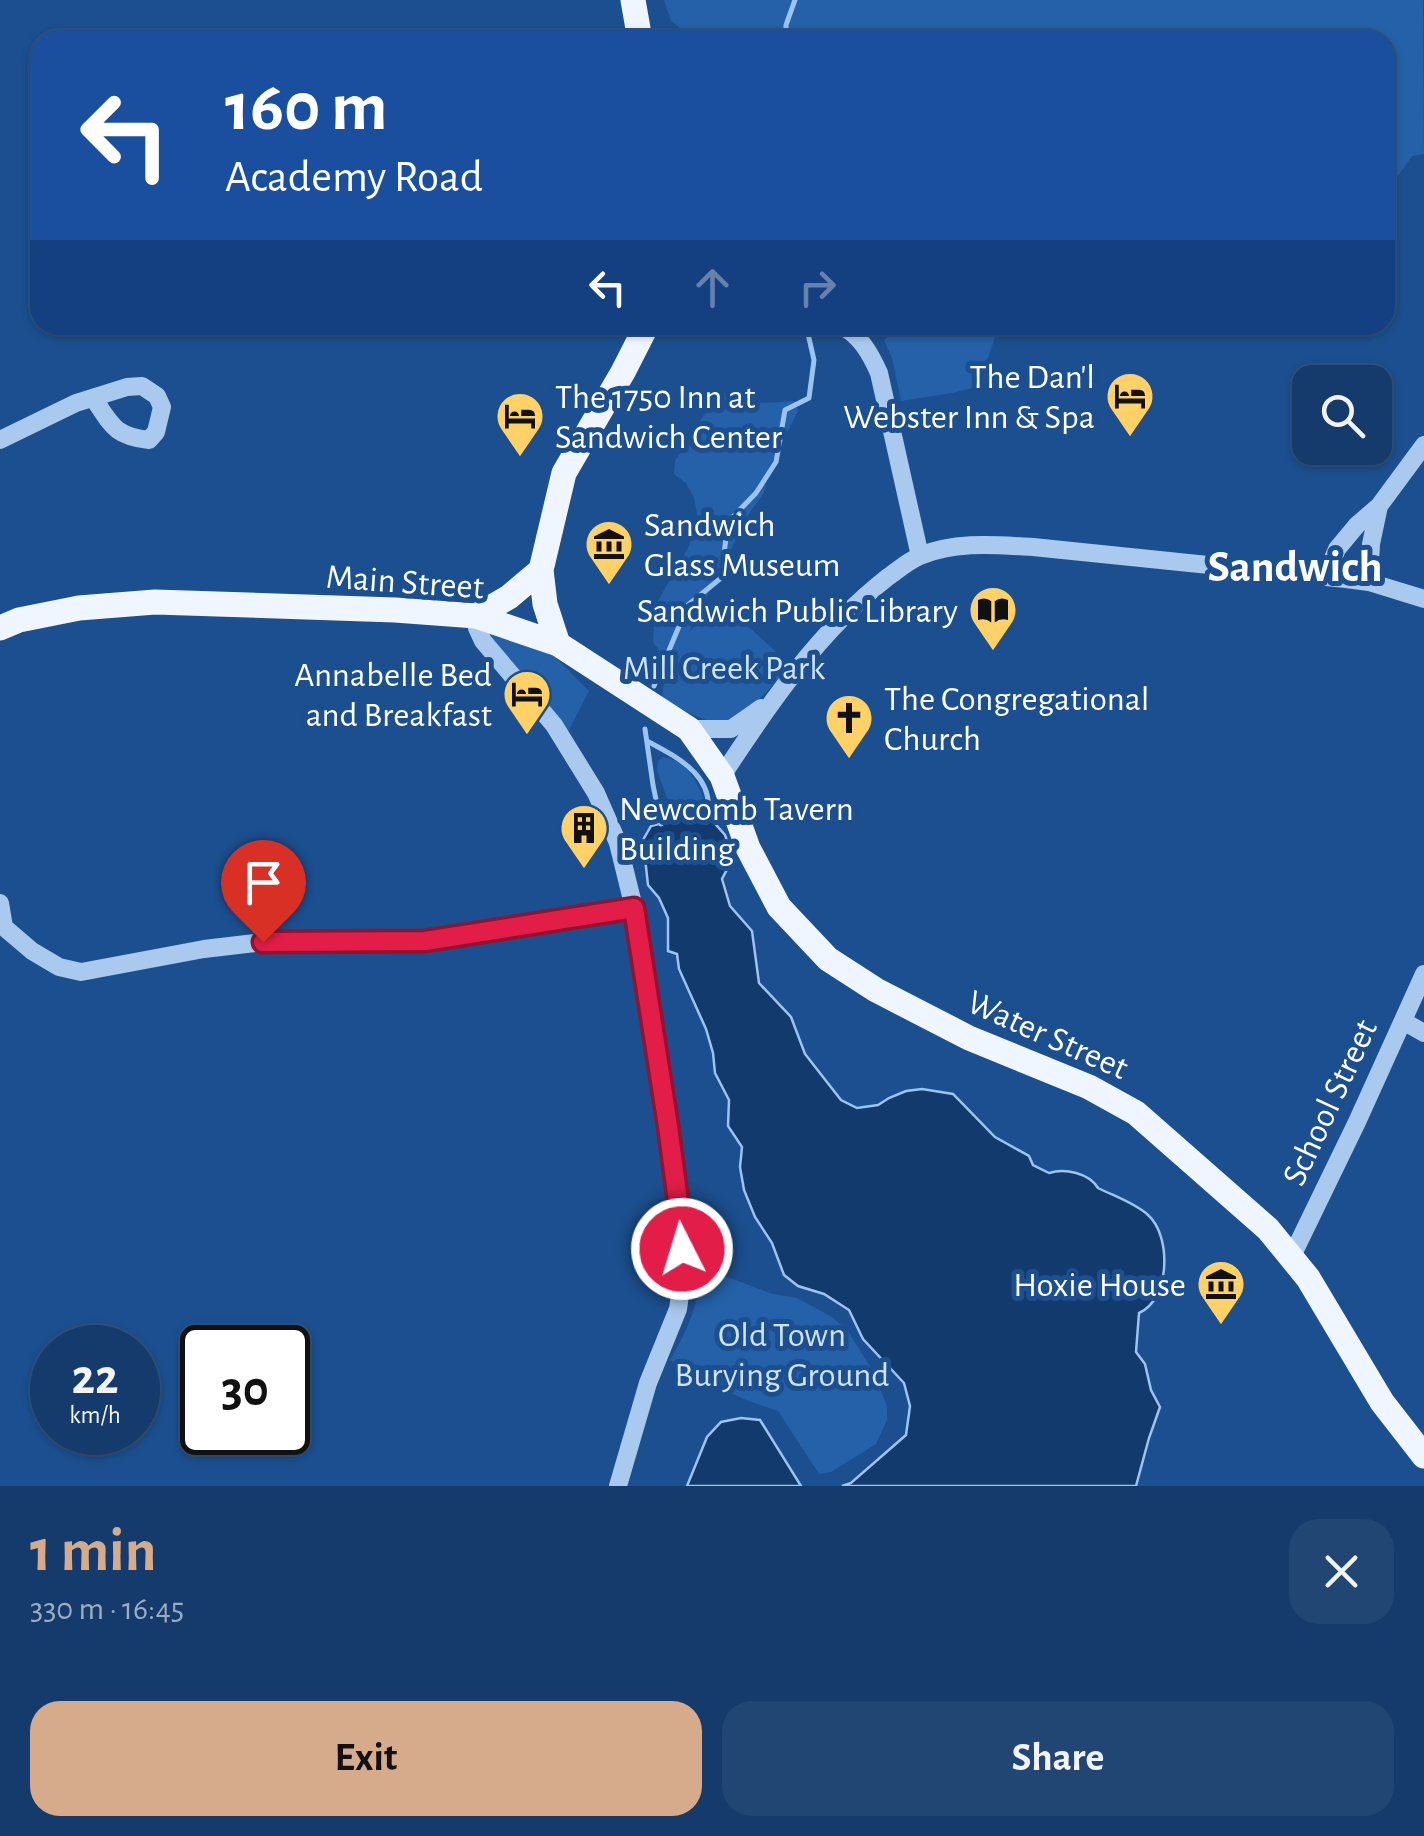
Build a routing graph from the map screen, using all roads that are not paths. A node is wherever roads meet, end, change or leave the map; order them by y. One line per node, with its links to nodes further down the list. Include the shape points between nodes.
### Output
1 (633, 0): 2 (main road)
2 (638, 30)
3 (642, 335): 10 (main road, via 564,473)
4 (855, 335): 9 (street, via 879,374)
5 (94, 399): 6 (street)
6 (0, 440)
7 (1424, 445): 8 (street)
8 (1379, 506): 11 (street, via 1357,525); 12 (street)
9 (920, 556): 11 (street, via 985,544); 17 (street, via 859,600)
10 (541, 570): 14 (main road); 16 (main road)
11 (1325, 577): 12 (street)
12 (1370, 582): 13 (street)
13 (1424, 599)
14 (476, 616): 15 (main road, Main Street, via 155,602 78,608); 16 (main road, Main Street); 21 (street, via 483,641 554,725 596,793)
15 (0, 628)
16 (558, 644): 18 (main road, Main Street)
17 (770, 702): 18 (street, via 731,730); 19 (street)
18 (689, 729): 19 (main road, Water Street)
19 (722, 776): 26 (main road, Water Street, via 778,906 828,959 970,1038 1089,1086 1136,1113)
20 (0, 902): 22 (street)
21 (634, 908): 22 (street, via 425,941 263,942 81,972 59,966); 28 (street, via 671,1146 683,1274 678,1309)
22 (2, 927)
23 (1424, 974): 24 (street, School Street)
24 (1403, 1022): 25 (street); 26 (street, School Street)
25 (1424, 1033)
26 (1292, 1256): 27 (main road, Water Street, via 1382,1402)
27 (1424, 1456)
28 (618, 1486)

